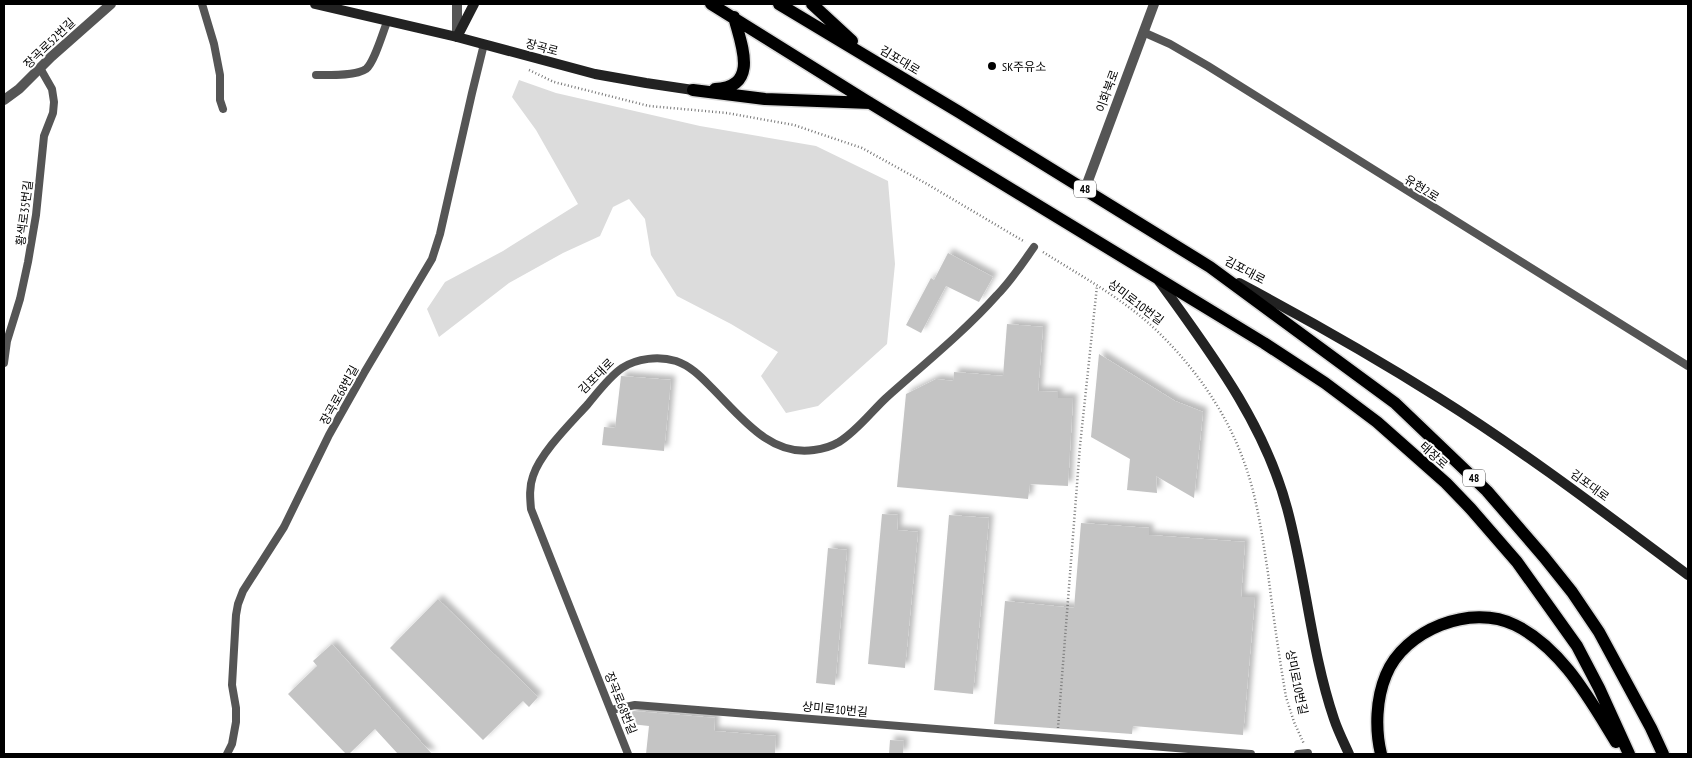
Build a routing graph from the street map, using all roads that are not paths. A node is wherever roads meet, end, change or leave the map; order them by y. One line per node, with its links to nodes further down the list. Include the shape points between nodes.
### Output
1 (111, 4): 16 (street, 장곡로52번길)
2 (202, 4): 21 (lane, via 214,44)
3 (315, 4): 11 (main road, 장곡로)
4 (457, 4): 13 (street)
5 (474, 4): 13 (main road)
6 (711, 4): 10 (main road, 48)
7 (779, 4): 15 (main road, 김포대로 / 48)
8 (812, 4): 15 (main road)
9 (1154, 4): 12 (street, 이화북로)
10 (734, 17): 18 (main road, via 744,55 745,67 741,77 723,88); 20 (main road, 48)
11 (387, 22): 13 (main road, 장곡로); 17 (lane, via 368,68 353,73)
12 (1143, 32): 22 (street, 이화북로); 27 (lane, 유현2로, via 1186,53)
13 (457, 37): 14 (main road, 장곡로)
14 (484, 44): 18 (main road, 장곡로, via 595,74); 32 (lane, 장곡로68번길, via 432,258 329,435 284,527 238,604 232,685 236,722)
15 (868, 56): 22 (main road, 김포대로 / 48)
16 (40, 68): 19 (street, 장곡로52번길); 26 (lane, 황색로35번길, via 52,89 53,113 44,136 28,262 6,341)
17 (316, 75)
18 (693, 90): 20 (main road, via 765,99)
19 (4, 100)
20 (870, 103): 25 (main road, 48)
21 (223, 109)
22 (1085, 188): 24 (main road, 김포대로 / 48)
23 (1034, 248): 28 (lane, 김포대로, via 984,309 854,430 826,448 798,451 765,439 693,370 678,362 664,358 648,359 622,368 557,439 534,474 531,509)
24 (1210, 267): 29 (main road, 김포대로, via 1438,397 1512,446); 40 (main road, 태장로 / 48, via 1395,403 1487,491 1572,592 1599,632)
25 (1157, 278): 36 (main road, via 1238,395 1274,468 1287,507 1320,672 1334,721); 39 (main road, 태장로 / 48, via 1325,383 1377,422 1446,484 1517,562 1571,638)
26 (4, 363)
27 (1688, 366)
28 (546, 550): 30 (lane, 장곡로68번길)
29 (1688, 575)
30 (611, 710): 33 (lane, 장곡로68번길); 34 (lane, 상미로10번길, via 635,704)
31 (1308, 752): 35 (lane)
32 (227, 754)
33 (628, 754)
34 (1251, 754)
35 (1298, 754)
36 (1349, 754)
37 (1381, 754): 38 (main road, via 1377,725 1379,700 1386,675 1400,653 1424,633 1450,621 1469,617 1492,618 1514,624 1551,651 1596,709)
38 (1624, 754)
39 (1630, 754)
40 (1663, 754)

